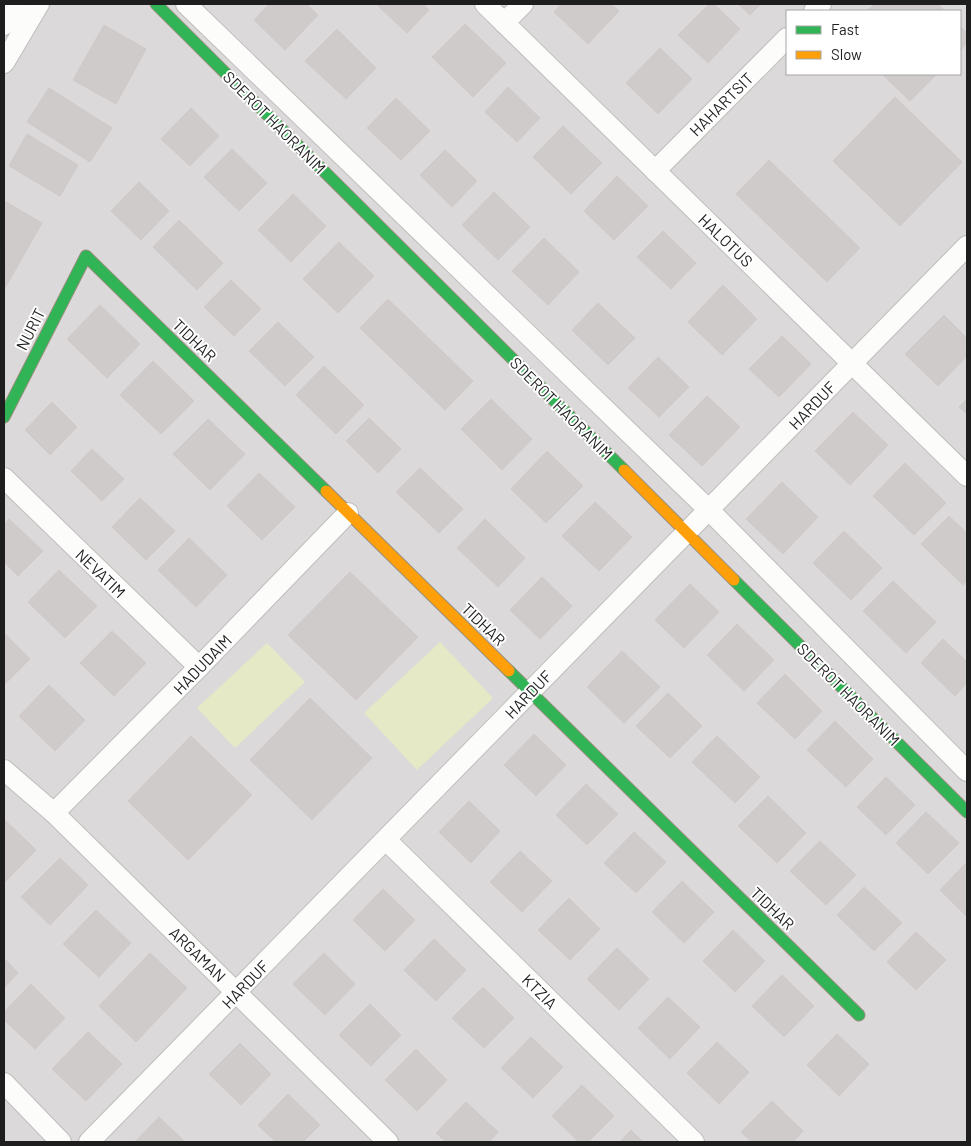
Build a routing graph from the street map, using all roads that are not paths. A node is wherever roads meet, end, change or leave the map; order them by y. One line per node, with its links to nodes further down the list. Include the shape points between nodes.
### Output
1 (17, 4): 8 (street)
2 (39, 4): 10 (street)
3 (156, 4): 20 (street, SDEROT HAORANIM)
4 (186, 4): 18 (street, SDEROT HAORANIM)
5 (485, 4): 7 (street, HALOTUS)
6 (523, 4): 7 (street)
7 (504, 23): 11 (street, HALOTUS)
8 (4, 25)
9 (786, 39): 11 (street, HAHARTSIT)
10 (4, 63)
11 (655, 171): 14 (street, HALOTUS)
12 (967, 246): 14 (street, HARDUF)
13 (86, 256): 15 (street, NURIT); 19 (street, TIDHAR)
14 (852, 363): 16 (street, HALOTUS); 18 (street, HARDUF)
15 (4, 416)
16 (967, 476)
17 (4, 478): 21 (street, NEVATIM)
18 (709, 510): 20 (street, HARDUF); 24 (street, SDEROT HAORANIM)
19 (348, 513): 21 (street, HADUDAIM); 22 (street, TIDHAR)
20 (687, 532): 22 (street, HARDUF); 25 (street, SDEROT HAORANIM)
21 (199, 667): 26 (street, HADUDAIM)
22 (530, 692): 27 (street, HARDUF); 29 (street, TIDHAR)
23 (4, 770): 26 (street, ARGAMAN)
24 (967, 771)
25 (967, 812)
26 (54, 813): 28 (street, ARGAMAN)
27 (386, 840): 28 (street, HARDUF); 34 (street, KTZIA)
28 (237, 992): 32 (street, HARDUF); 33 (street, ARGAMAN)
29 (860, 1016)
30 (4, 1083): 31 (street)
31 (61, 1142)
32 (89, 1142)
33 (388, 1142)
34 (694, 1142)

